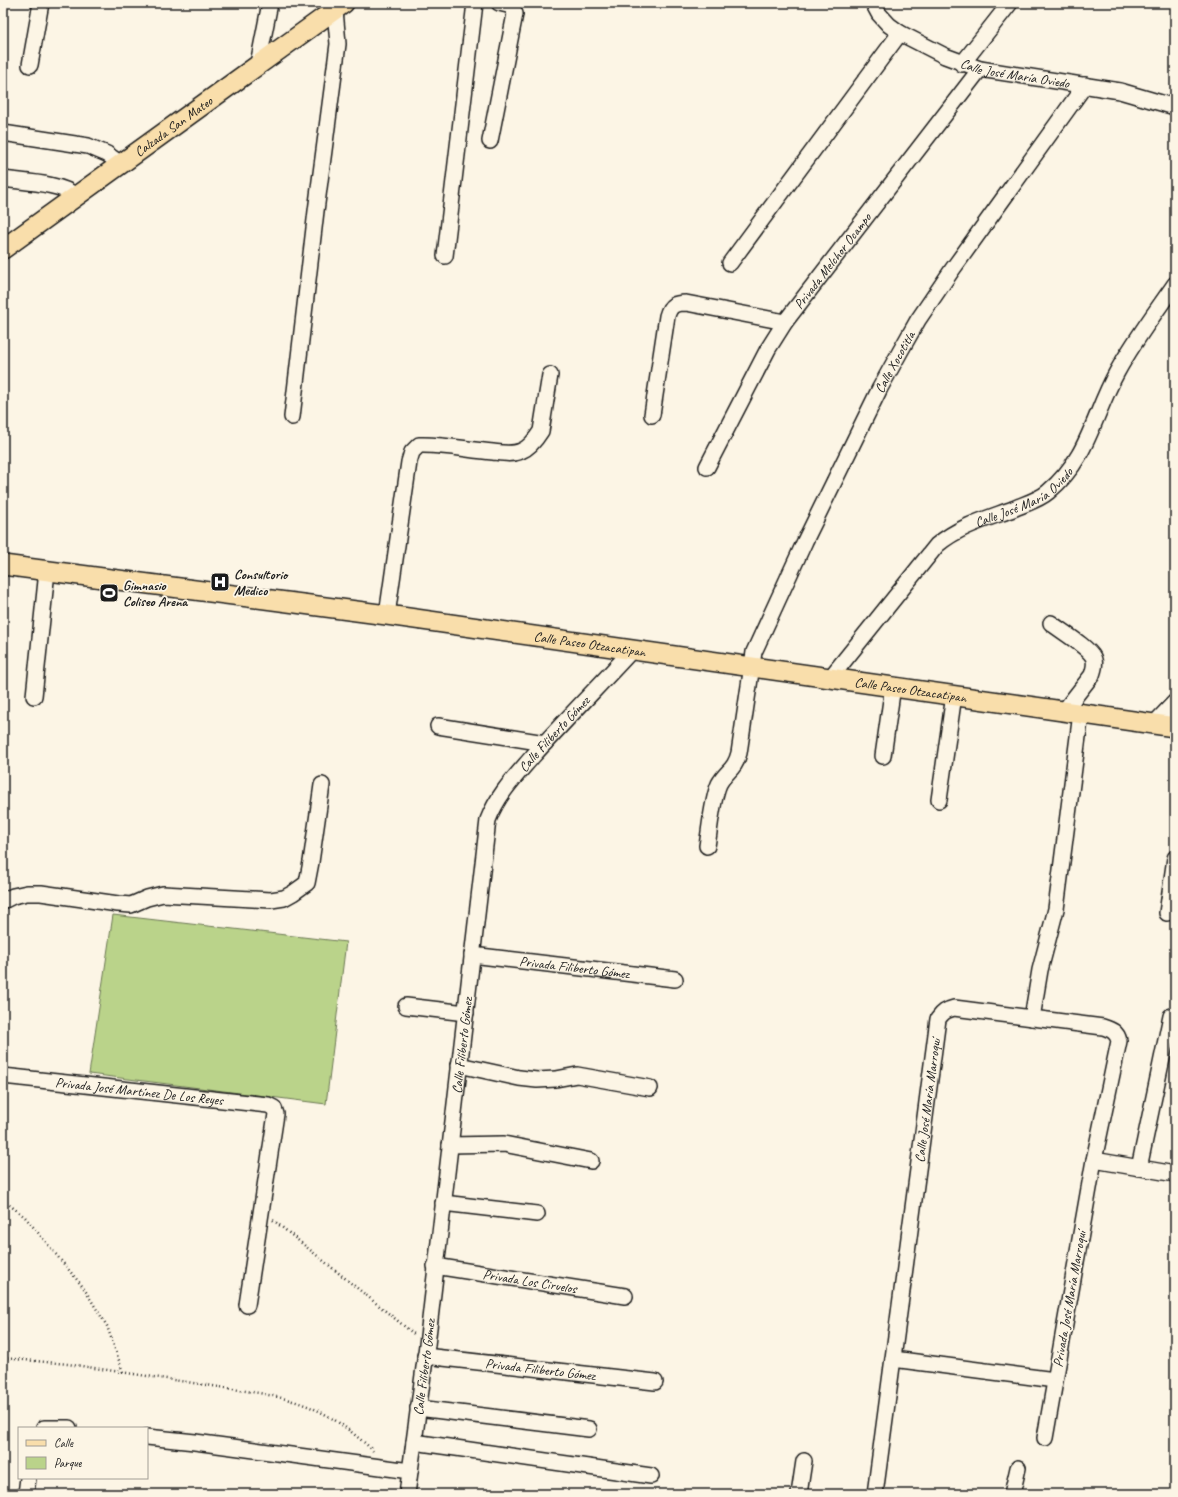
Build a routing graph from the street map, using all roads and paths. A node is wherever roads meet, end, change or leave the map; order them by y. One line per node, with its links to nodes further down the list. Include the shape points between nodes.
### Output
1 (41, 3): 11 (street)
2 (270, 3): 9 (street)
3 (475, 3): 21 (street)
4 (499, 3): 16 (street, via 512,6 515,14)
5 (873, 3): 8 (street, Calle José María Oviedo, via 879,14)
6 (1010, 3): 10 (street)
7 (339, 6): 9 (main road, Calzada San Mateo); 27 (street, via 338,44)
8 (900, 33): 10 (street, Calle José María Oviedo); 22 (street)
9 (258, 64): 17 (main road, Calzada San Mateo)
10 (962, 64): 12 (street, Calle José María Oviedo)
11 (30, 65)
12 (980, 69): 13 (street, Calle José María Oviedo); 24 (street, Privada Melchor Ocampo)
13 (1086, 85): 14 (street, Calle José María Oviedo, via 1120,91); 34 (street, Calle Xocotitla, via 952,270 900,350 805,541 760,638)
14 (1175, 107)
15 (3, 133): 17 (street, via 88,146 107,154)
16 (490, 142)
17 (120, 164): 19 (main road, Calzada San Mateo)
18 (3, 179): 19 (street, via 67,189)
19 (76, 196): 20 (main road, Calzada San Mateo)
20 (3, 250)
21 (445, 256)
22 (730, 262)
23 (1175, 284): 35 (street, Calle José María Oviedo, via 1116,373 1089,438 1065,477 1047,493 964,527 937,545)
24 (786, 322): 26 (street, via 686,303 672,305 668,310); 28 (street, Privada Melchor Ocampo, via 768,349)
25 (550, 375): 31 (street, via 541,431 523,450 502,453 432,444 419,445 412,452 408,462)
26 (652, 415)
27 (292, 418)
28 (707, 467)
29 (3, 565): 30 (main road, Calle Paseo Otzacatipan)
30 (47, 571): 31 (main road, Calle Paseo Otzacatipan); 38 (street)
31 (387, 615): 33 (main road, Calle Paseo Otzacatipan)
32 (1051, 623): 40 (street, via 1088,650 1095,662 1092,675)
33 (633, 649): 34 (main road, Calle Paseo Otzacatipan); 44 (street, Calle Filiberto Gómez)
34 (751, 666): 35 (main road, Calle Paseo Otzacatipan); 48 (street, Calle Xocotitla, via 739,753 736,763 725,775 716,792)
35 (831, 677): 36 (main road, Calle Paseo Otzacatipan)
36 (893, 686): 37 (main road, Calle Paseo Otzacatipan); 45 (street)
37 (954, 694): 40 (main road, Calle Paseo Otzacatipan); 47 (street)
38 (34, 696)
39 (1175, 702): 41 (street)
40 (1072, 712): 41 (main road, Calle Paseo Otzacatipan); 57 (street, via 1056,909 1040,970)
41 (1155, 724): 43 (main road, Calle Paseo Otzacatipan)
42 (438, 726): 44 (street)
43 (1175, 727)
44 (545, 743): 52 (street, Calle Filiberto Gómez, via 501,793 488,820)
45 (883, 756)
46 (322, 785): 50 (street, via 306,882 284,898 271,900 163,894 130,905 26,893)
47 (939, 800)
48 (707, 846)
49 (1175, 858): 51 (street)
50 (3, 901)
51 (1167, 913)
52 (472, 955): 53 (street, Privada Filiberto Gómez); 55 (street, Calle Filiberto Gómez)
53 (675, 979)
54 (406, 1006): 55 (street)
55 (466, 1013): 58 (street, Calle Filiberto Gómez)
56 (1171, 1016): 64 (street)
57 (1032, 1018): 62 (street, Calle José María Marroquí, via 1103,1028 1115,1032 1118,1036); 75 (street, Calle José María Marroquí, via 954,1008 946,1010 938,1019)
58 (459, 1065): 60 (street, via 519,1078 544,1080 577,1075); 61 (street, Calle Filiberto Gómez)
59 (3, 1076): 68 (street, Privada José Martínez De Los Reyes, via 268,1105 274,1108 276,1114)
60 (650, 1088)
61 (450, 1145): 63 (street, via 504,1144); 67 (street, Calle Filiberto Gómez)
62 (1094, 1160): 64 (street); 77 (street, Privada José María Marroquí)
63 (591, 1161)
64 (1139, 1168): 65 (street)
65 (1175, 1174)
66 (3, 1200): 76 (path, via 25,1217 83,1287 107,1326)
67 (443, 1203): 69 (street); 70 (street, Calle Filiberto Gómez)
68 (262, 1211): 72 (street); 73 (path)
69 (537, 1214)
70 (435, 1266): 71 (street, Privada Los Ciruelos); 73 (street, Calle Filiberto Gómez)
71 (625, 1296)
72 (247, 1306)
73 (426, 1350): 78 (street, Privada Filiberto Gómez); 79 (street, Calle Filiberto Gómez)
74 (3, 1358): 76 (path, via 29,1359)
75 (894, 1359): 77 (street); 93 (street, Calle José María Marroquí)
76 (123, 1372): 86 (path, via 259,1392 314,1408 338,1421 370,1448)
77 (1055, 1380): 82 (street, Privada José María Marroquí)
78 (656, 1382)
79 (418, 1408): 80 (street); 83 (street, Calle Filiberto Gómez)
80 (589, 1429)
81 (148, 1437): 86 (street)
82 (1045, 1438)
83 (414, 1442): 87 (street, Calle Filiberto Gómez); 88 (street)
84 (804, 1461): 92 (street)
85 (1018, 1468): 94 (street)
86 (388, 1469): 87 (street)
87 (410, 1471): 91 (street, Calle Filiberto Gómez)
88 (651, 1476)
89 (28, 1479): 90 (street)
90 (26, 1494)
91 (407, 1494)
92 (799, 1494)
93 (875, 1494)
94 (1012, 1494)

